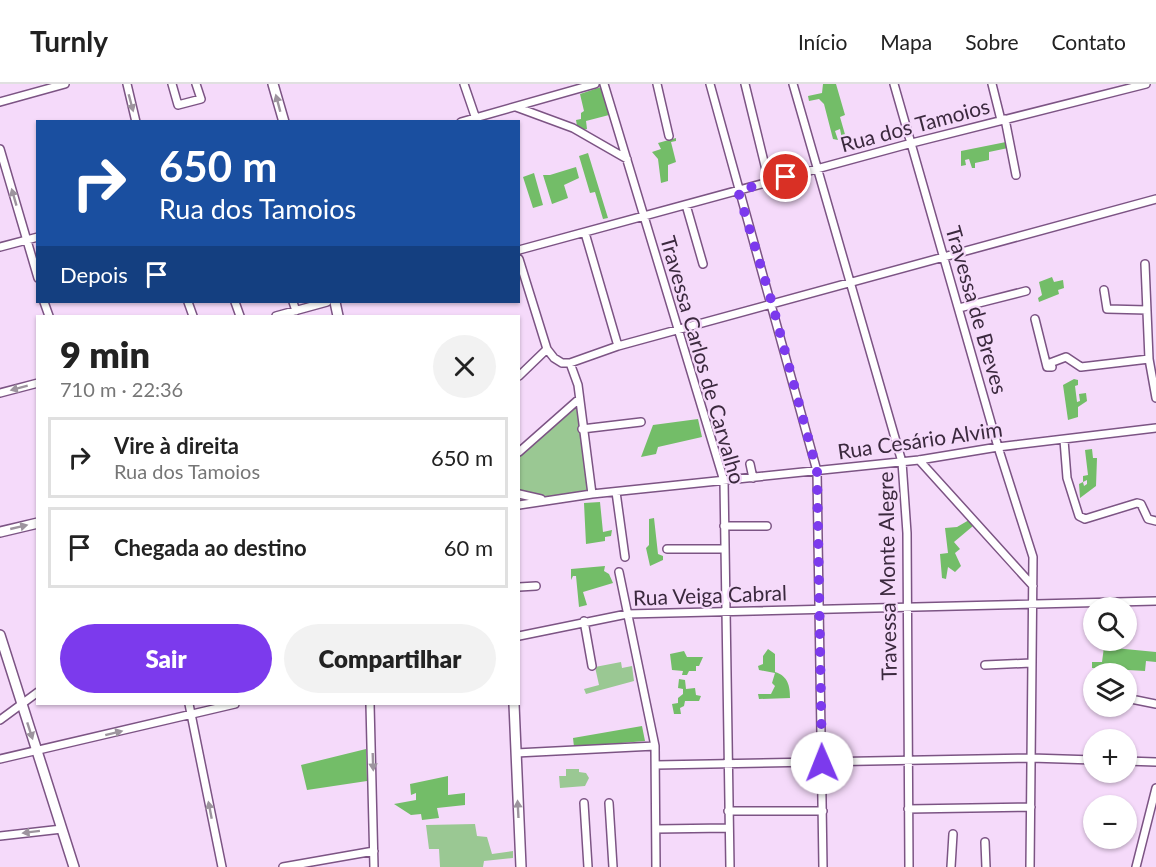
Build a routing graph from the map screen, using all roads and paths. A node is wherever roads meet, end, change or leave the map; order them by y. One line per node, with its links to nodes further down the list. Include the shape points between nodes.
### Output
1 (65, 84): 16 (street)
2 (126, 84): 19 (street, one-way to 19)
3 (172, 84): 4 (street, via 178,105 201,99)
4 (196, 84)
5 (273, 84): 20 (main road, one-way to 5)
6 (464, 84): 18 (street)
7 (595, 84): 17 (street)
8 (604, 84): 25 (street, Travessa Carlos de Carvalho)
9 (657, 84): 22 (street)
10 (710, 84): 29 (street)
11 (745, 84): 28 (street)
12 (793, 84): 26 (street, Travessa Monte Alegre)
13 (894, 84): 23 (street, Travessa de Breves)
14 (992, 84): 21 (street)
15 (1146, 84): 21 (street, Rua dos Tamoios)
16 (0, 102)
17 (516, 107): 18 (street); 25 (street, via 573,128)
18 (476, 119)
19 (135, 120)
20 (283, 120)
21 (1003, 120): 23 (street, Rua dos Tamoios); 27 (street)
22 (669, 136)
23 (912, 143): 26 (street, Rua dos Tamoios); 38 (street, Travessa de Breves)
24 (0, 149): 35 (street, one-way to 24)
25 (627, 159): 32 (street, Travessa Carlos de Carvalho)
26 (819, 168): 28 (street, Rua dos Tamoios); 43 (street, Travessa Monte Alegre)
27 (1016, 175)
28 (770, 182): 29 (street, Rua dos Tamoios)
29 (738, 191): 31 (street, Rua dos Tamoios); 48 (street)
30 (1156, 199): 38 (street)
31 (686, 206): 32 (street, Rua dos Tamoios); 40 (street)
32 (645, 218): 33 (street, Rua dos Tamoios); 54 (street, Travessa Carlos de Carvalho)
33 (585, 233): 37 (street, Rua dos Tamoios); 55 (street)
34 (36, 238): 35 (street)
35 (26, 240): 36 (street); 42 (street)
36 (0, 247)
37 (520, 250)
38 (944, 257): 43 (street); 49 (street, Travessa de Breves)
39 (520, 262): 56 (street)
40 (703, 264)
41 (1145, 264): 50 (street)
42 (36, 272)
43 (851, 282): 48 (street); 71 (street, Travessa Monte Alegre)
44 (1104, 290): 50 (street, via 1108,310)
45 (1026, 291): 49 (street)
46 (293, 303): 51 (street)
47 (324, 303): 51 (street)
48 (772, 303): 54 (street); 73 (street)
49 (959, 308): 68 (street, Travessa de Breves)
50 (1147, 310): 57 (street)
51 (296, 311): 52 (street)
52 (280, 315)
53 (1035, 319): 57 (street, via 1047,367 1066,357 1081,366)
54 (679, 330): 55 (street); 75 (street, Travessa Carlos de Carvalho)
55 (618, 346): 58 (street)
56 (547, 349): 58 (street); 59 (street)
57 (1149, 359): 62 (street)
58 (566, 363): 63 (street, via 578,385)
59 (520, 375)
60 (36, 384): 61 (street, one-way to 61)
61 (0, 393)
62 (1156, 398)
63 (579, 399): 65 (street); 69 (street)
64 (641, 422): 65 (street)
65 (582, 429): 78 (street)
66 (1156, 429): 67 (street, Rua Cesário Alvim)
67 (1064, 440): 68 (street, Rua Cesário Alvim); 81 (street, via 1067,478 1079,516 1085,519 1137,502 1148,519)
68 (998, 447): 70 (street, Rua Cesário Alvim); 91 (street, Travessa de Breves, via 1033,556)
69 (520, 451)
70 (919, 460): 71 (street, Rua Cesário Alvim); 91 (street)
71 (902, 462): 73 (street, Rua Cesário Alvim); 95 (street, Travessa Monte Alegre)
72 (750, 464): 74 (street)
73 (817, 471): 74 (street, Rua Cesário Alvim); 96 (street)
74 (753, 478): 75 (street, Rua Cesário Alvim)
75 (724, 481): 76 (street, Rua Cesário Alvim); 83 (street, Travessa Carlos de Carvalho)
76 (616, 492): 78 (street, Rua Cesário Alvim); 88 (street)
77 (520, 494): 79 (street, Rua Cesário Alvim)
78 (592, 494): 79 (street, Rua Cesário Alvim)
79 (546, 501): 80 (street, Rua Cesário Alvim)
80 (520, 505)
81 (1156, 521)
82 (36, 523): 85 (main road, one-way to 82)
83 (724, 526): 84 (street); 87 (street, Travessa Carlos de Carvalho)
84 (767, 526)
85 (0, 532)
86 (667, 549): 87 (street)
87 (724, 549): 97 (street, Travessa Carlos de Carvalho)
88 (625, 557)
89 (619, 572): 98 (street)
90 (536, 586): 92 (street)
91 (1033, 586): 94 (street, Travessa de Breves)
92 (520, 587)
93 (1156, 601): 94 (street, Rua Veiga Cabral)
94 (1033, 604): 95 (street, Rua Veiga Cabral); 102 (street, Travessa de Breves)
95 (907, 607): 96 (street, Rua Veiga Cabral); 121 (street, Travessa Monte Alegre)
96 (820, 609): 97 (street, Rua Veiga Cabral); 124 (street)
97 (725, 612): 98 (street, Rua Veiga Cabral); 126 (street, Travessa Carlos de Carvalho)
98 (627, 614): 99 (street, Rua Veiga Cabral); 115 (street)
99 (584, 621): 101 (street, Rua Veiga Cabral); 104 (street)
100 (0, 635): 107 (main road)
101 (520, 636)
102 (1031, 663): 103 (street); 119 (street, Travessa de Breves)
103 (985, 665)
104 (592, 666)
105 (36, 693): 107 (street)
106 (1137, 700): 108 (street)
107 (21, 704): 114 (street); 116 (main road, one-way to 116)
108 (1156, 704)
109 (189, 705): 113 (street)
110 (232, 705): 113 (street)
111 (370, 705): 140 (street, one-way to 140)
112 (514, 705): 117 (main road)
113 (191, 714): 116 (street, one-way to 113); 142 (street, one-way to 113)
114 (0, 720)
115 (655, 746): 117 (street); 125 (street)
116 (37, 751): 118 (street); 135 (main road)
117 (516, 753): 145 (main road, one-way to 117)
118 (0, 759)
119 (1031, 759): 120 (street); 121 (street); 130 (street, Travessa de Breves)
120 (1083, 760)
121 (908, 761): 124 (street); 131 (street, Travessa Monte Alegre)
122 (1137, 761): 123 (street)
123 (1156, 762)
124 (822, 763): 126 (street); 133 (street)
125 (656, 765): 126 (street); 136 (street)
126 (728, 765): 132 (street, Travessa Carlos de Carvalho)
127 (1156, 788): 155 (street)
128 (609, 802): 147 (street)
129 (584, 803): 146 (street)
130 (1031, 807): 131 (street); 154 (street, Travessa de Breves)
131 (908, 809): 151 (street, Travessa Monte Alegre)
132 (728, 811): 133 (street); 134 (street, Travessa Carlos de Carvalho)
133 (823, 811): 150 (street)
134 (728, 828): 136 (street); 149 (street, Travessa Carlos de Carvalho)
135 (62, 829): 138 (street, one-way to 138); 141 (main road)
136 (656, 829): 148 (street)
137 (953, 834): 152 (street)
138 (0, 836)
139 (985, 842): 153 (street)
140 (374, 851): 143 (street); 144 (street)
141 (74, 867)
142 (222, 867)
143 (283, 867)
144 (374, 867)
145 (521, 867)
146 (588, 867)
147 (613, 867)
148 (656, 867)
149 (730, 867)
150 (823, 867)
151 (909, 867)
152 (951, 867)
153 (986, 867)
154 (1030, 867)
155 (1136, 867)

